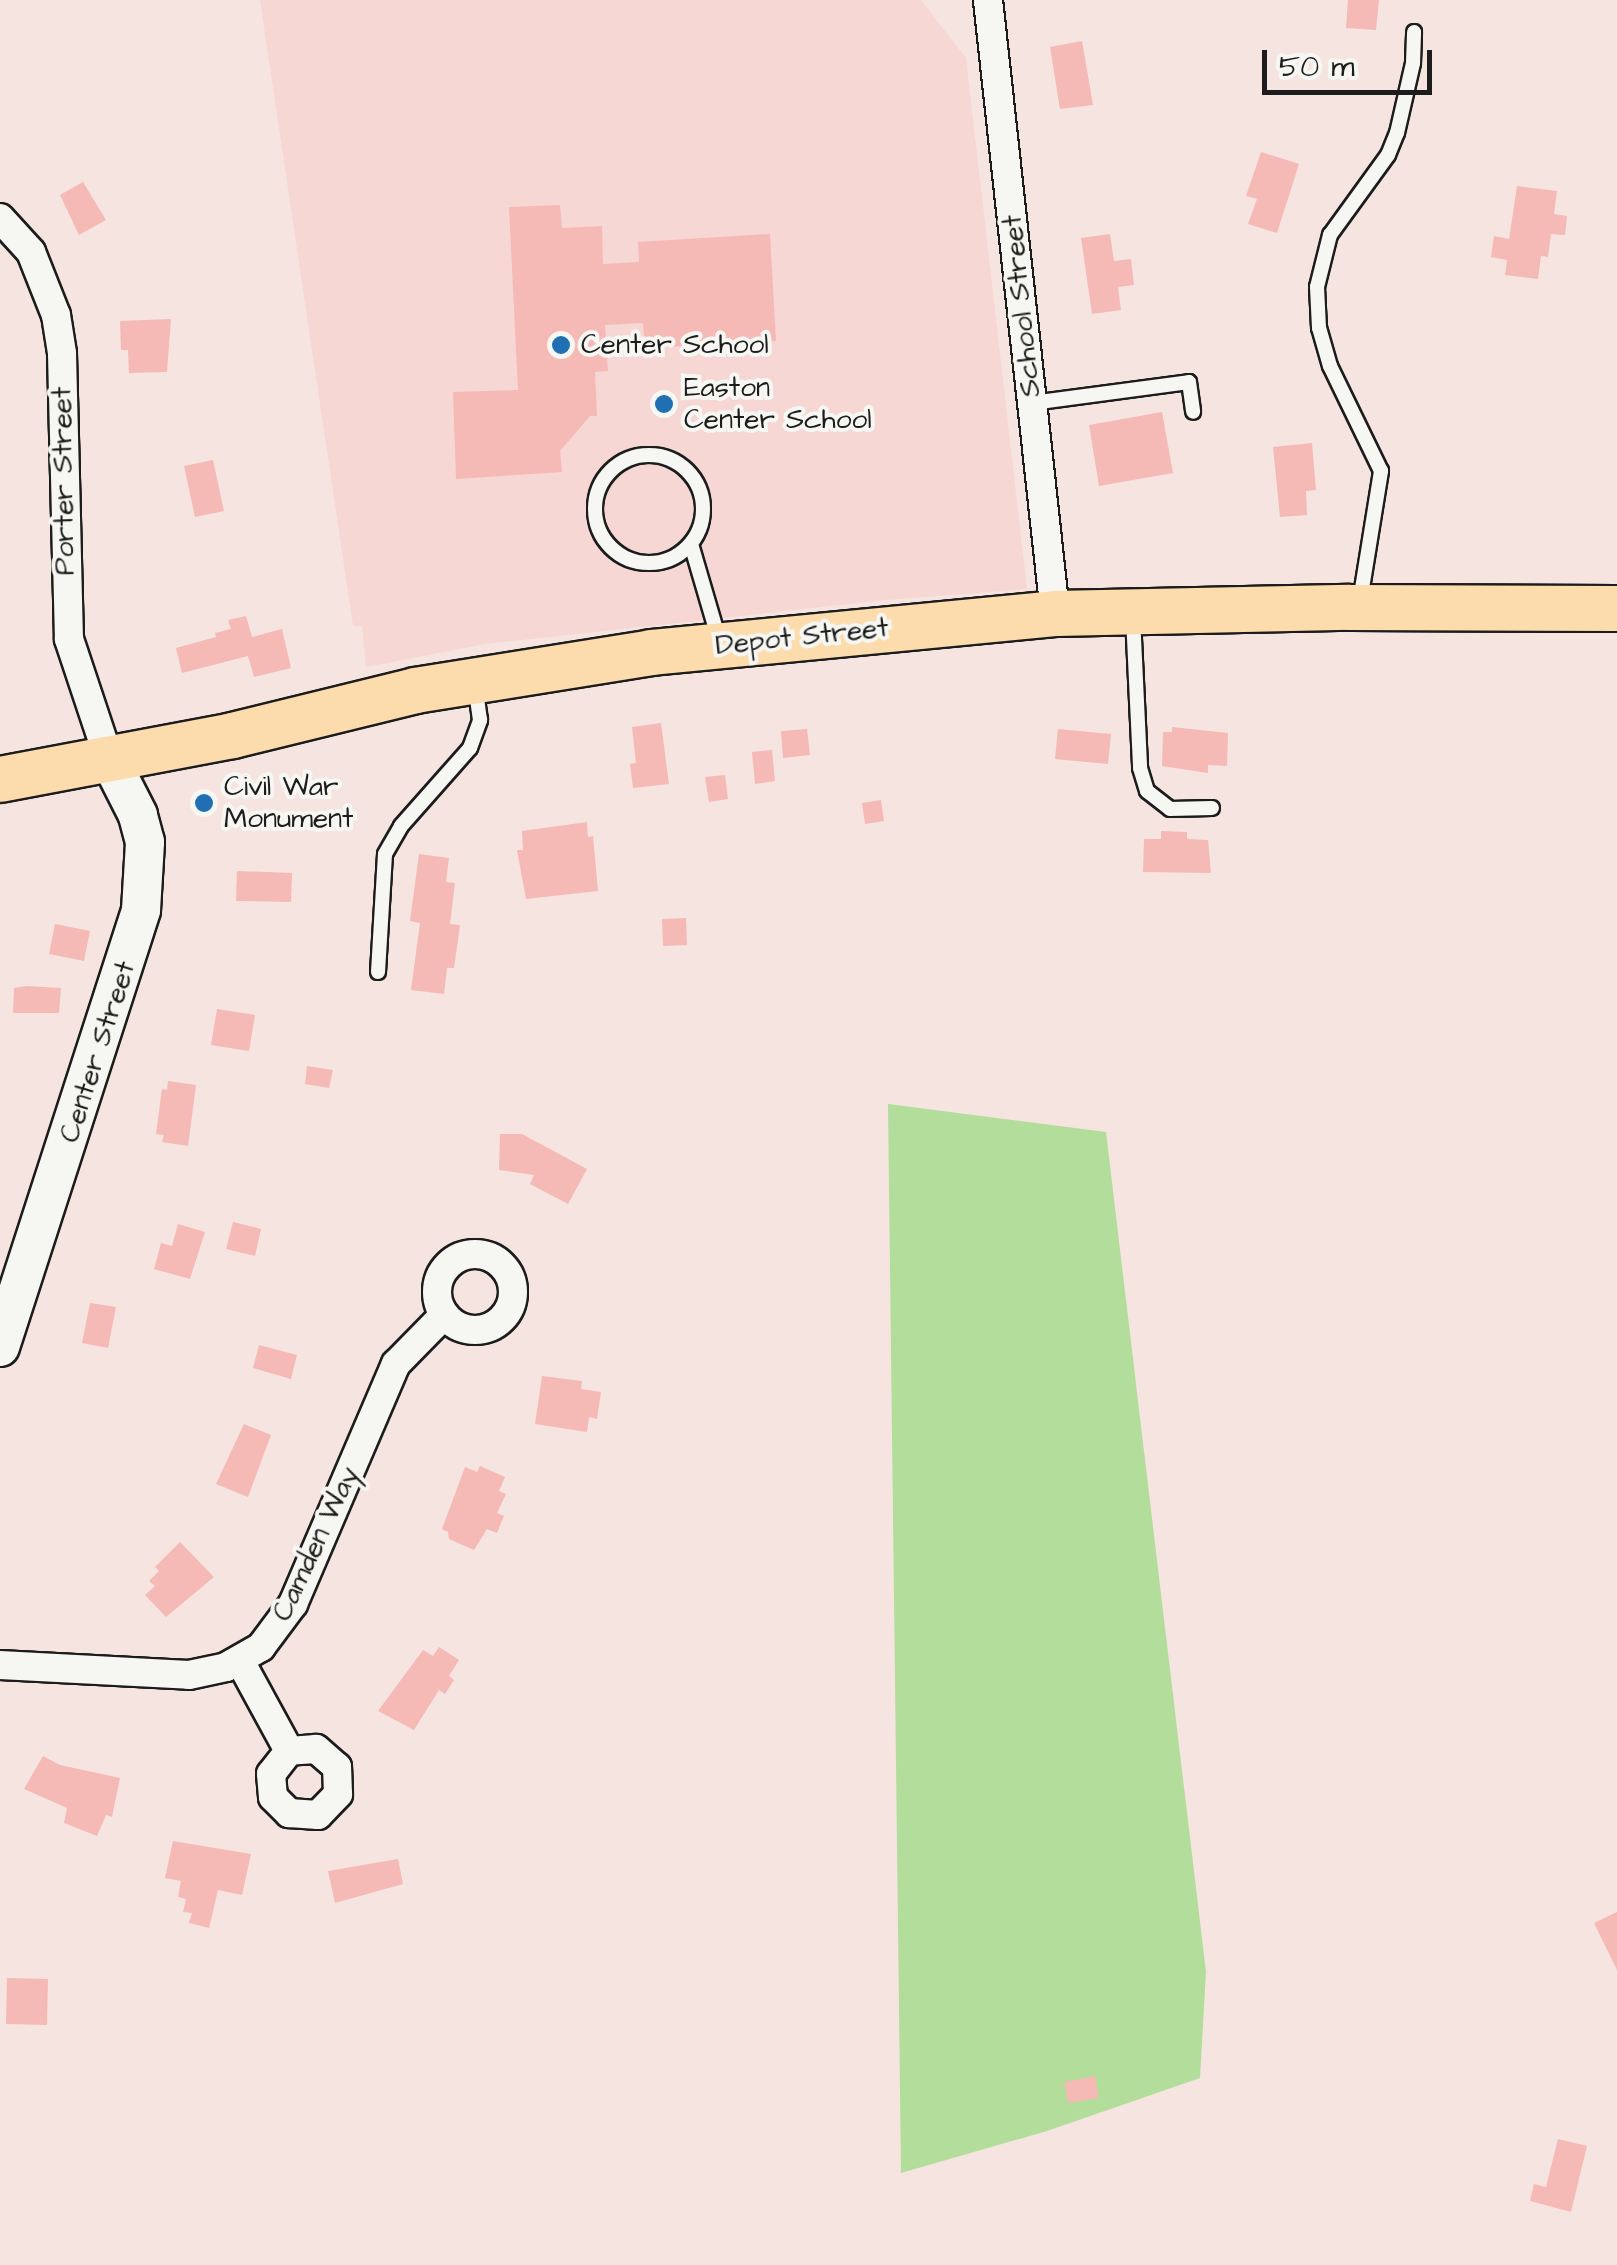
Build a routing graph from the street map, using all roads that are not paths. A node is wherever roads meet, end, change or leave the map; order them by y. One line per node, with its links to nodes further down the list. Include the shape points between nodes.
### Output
1 (988, 0): 4 (street, School Street)
2 (1414, 32): 7 (lane, via 1397,133 1330,236 1317,287 1330,366 1381,470)
3 (0, 218): 13 (street, Porter Street, via 39,266 56,315 70,639)
4 (1032, 403): 5 (lane, via 1188,382); 10 (street, School Street)
5 (1193, 412)
6 (691, 544): 6 (lane, via 704,512 694,478 665,457 647,455 614,468 596,498 600,533 611,548 643,563 677,556); 11 (lane)
7 (1358, 607): 8 (highway, Depot Street); 9 (highway, Depot Street)
8 (1617, 608)
9 (1133, 612): 10 (highway, Depot Street); 15 (lane, via 1140,768 1147,792 1170,809)
10 (1055, 613): 11 (highway, Depot Street)
11 (720, 645): 12 (highway, Depot Street)
12 (474, 680): 13 (highway, Depot Street); 16 (lane, via 480,720 470,748 384,854)
13 (108, 756): 14 (highway, Depot Street); 18 (main road, Center Street, via 145,842 136,937)
14 (0, 779)
15 (1212, 808)
16 (378, 972)
17 (444, 1315): 19 (street, Camden Way, via 392,1372 288,1613)
18 (0, 1348)
19 (240, 1661): 20 (street, Camden Way, via 176,1675); 21 (street)
20 (0, 1664)
21 (289, 1751)

